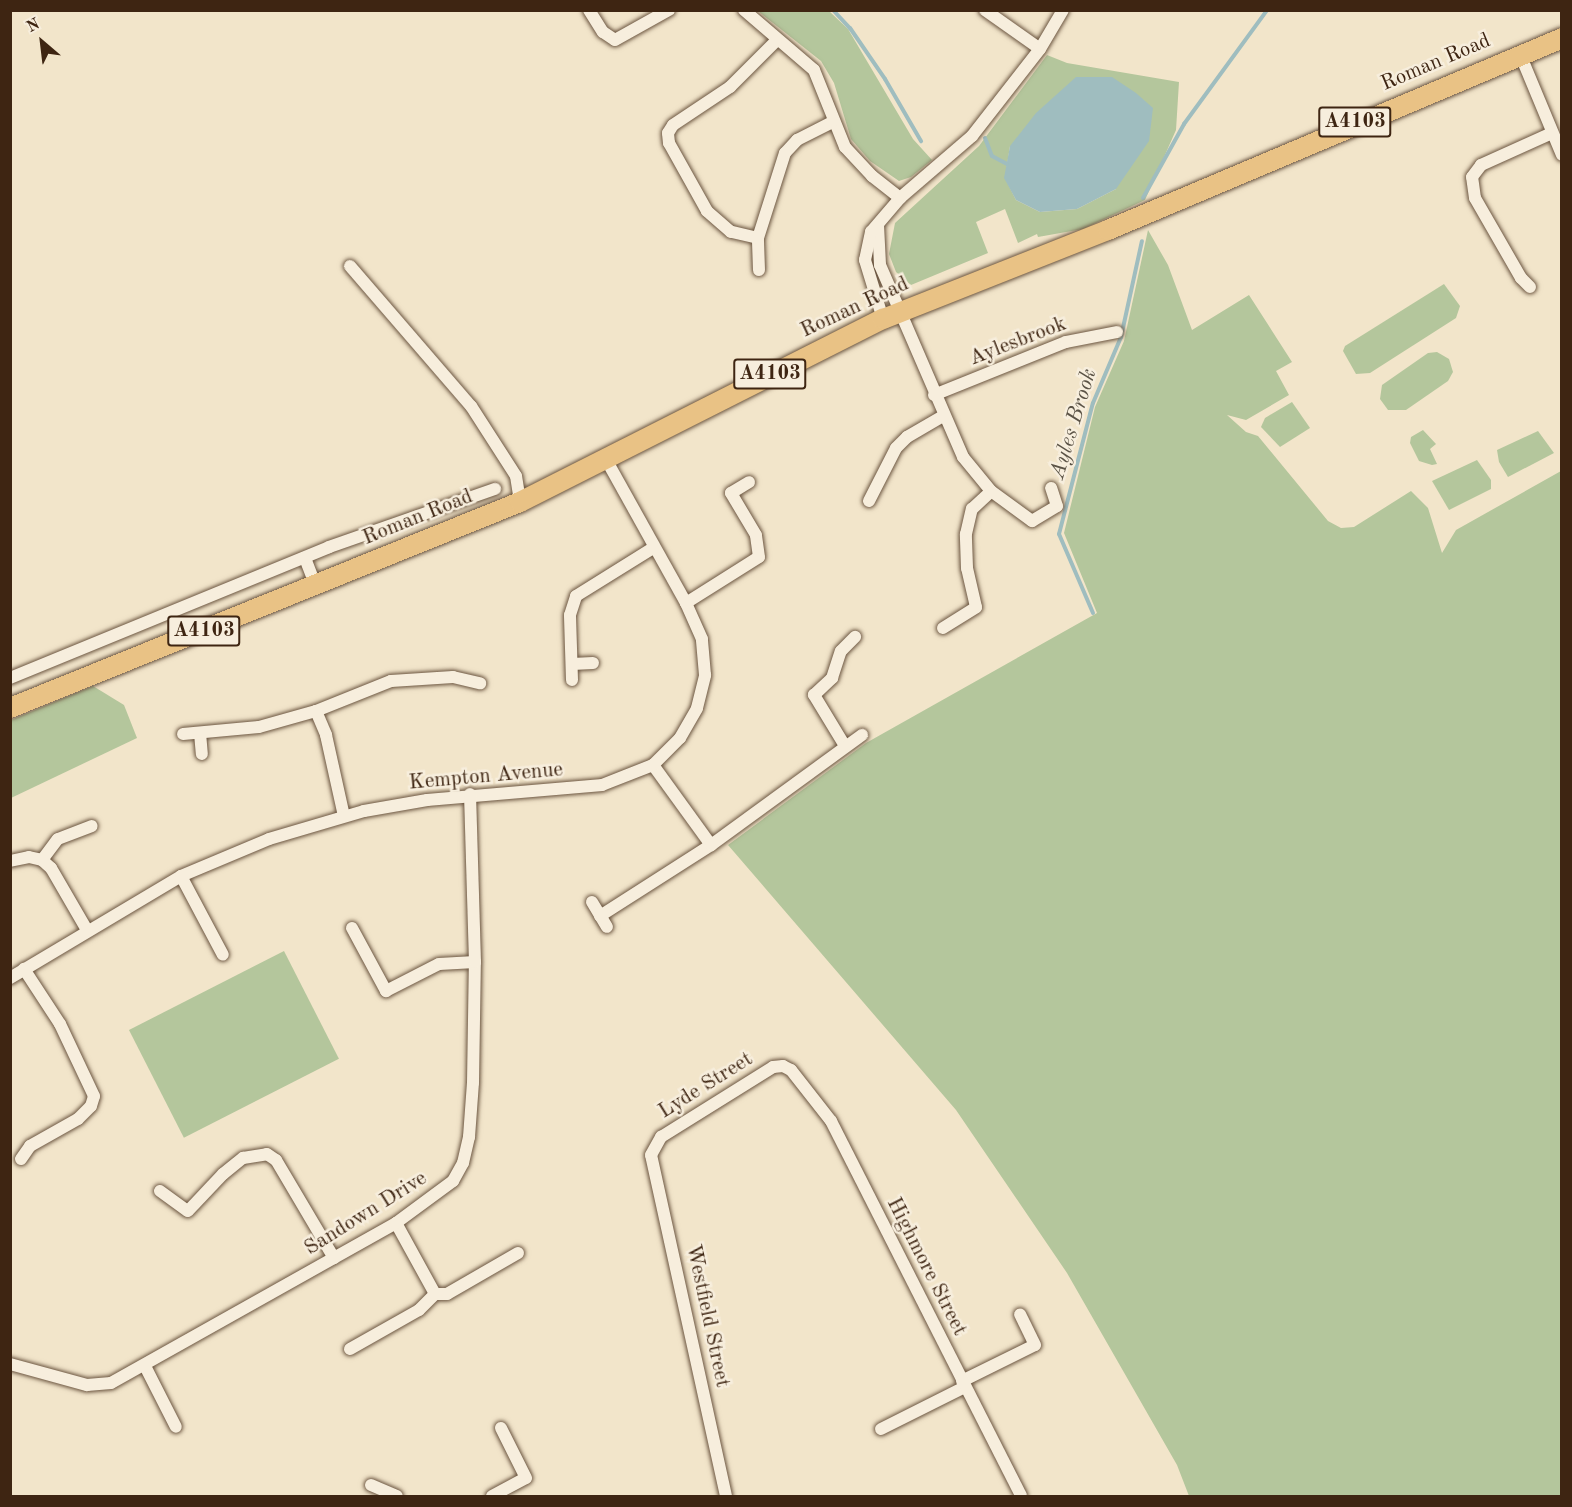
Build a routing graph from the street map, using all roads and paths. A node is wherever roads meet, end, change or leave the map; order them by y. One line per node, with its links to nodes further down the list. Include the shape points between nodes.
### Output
1 (589, 10): 2 (street, via 603,32 615,40)
2 (669, 10)
3 (744, 10): 7 (street)
4 (985, 10): 8 (street)
5 (1063, 10): 8 (street)
6 (1562, 38): 9 (main road, Roman Road / A4103)
7 (776, 41): 10 (street, via 800,55 820,79); 15 (street, via 730,87 673,125 668,134 685,172 718,224 731,232)
8 (1040, 49): 13 (street, via 972,136)
9 (1520, 54): 11 (street); 19 (main road, Roman Road / A4103, via 1117,226)
10 (832, 122): 13 (street, via 851,155); 15 (street, via 797,140 785,153)
11 (1550, 134): 12 (street); 18 (street, via 1481,165 1472,177 1475,198)
12 (1562, 155)
13 (900, 198): 14 (street)
14 (878, 225): 19 (street, via 880,265); 20 (street, via 867,242 865,260)
15 (758, 238): 17 (street)
16 (350, 266): 30 (street, via 471,406 516,476)
17 (759, 270)
18 (1530, 287)
19 (902, 311): 20 (main road, Roman Road / A4103); 22 (street)
20 (883, 319): 24 (main road, Roman Road / A4103)
21 (1117, 332): 22 (street, Aylesbrook, via 1066,342)
22 (934, 395): 23 (street)
23 (943, 416): 28 (street, via 963,458); 29 (street, via 896,448)
24 (606, 459): 30 (main road, Roman Road / A4103); 31 (street, Kempton Avenue)
25 (749, 482): 34 (street, via 731,493 756,536 759,557)
26 (1051, 488): 28 (street, via 1057,506 1032,520)
27 (495, 489): 32 (street, Roman Road)
28 (991, 491): 35 (street, via 972,509 966,534 976,607)
29 (868, 501)
30 (520, 502): 33 (main road, Roman Road / A4103)
31 (654, 548): 34 (street, Kempton Avenue); 38 (street, via 576,596 570,615)
32 (305, 558): 33 (street); 39 (street, Roman Road)
33 (316, 586): 42 (main road, Roman Road / A4103)
34 (686, 603): 49 (street, Kempton Avenue, via 702,639 703,692 680,738)
35 (943, 628)
36 (855, 637): 47 (street, via 841,651 832,678 814,695)
37 (593, 663): 38 (street)
38 (572, 664): 40 (street)
39 (10, 678)
40 (572, 680)
41 (480, 682): 43 (street, via 453,677 391,681)
42 (10, 708)
43 (316, 711): 44 (street, via 259,727); 51 (street, via 326,735)
44 (200, 733): 45 (street); 48 (street)
45 (183, 734)
46 (862, 735): 47 (street)
47 (845, 746): 53 (street)
48 (202, 754)
49 (653, 765): 50 (street, Kempton Avenue, via 602,785); 53 (street)
50 (470, 794): 51 (street, Kempton Avenue); 63 (street, Sandown Drive)
51 (344, 816): 56 (street, Kempton Avenue, via 243,848)
52 (92, 826): 54 (street, via 58,839)
53 (711, 845): 58 (street)
54 (42, 860): 55 (street, via 29,857); 61 (street, via 68,891)
55 (10, 861)
56 (181, 876): 61 (street, Kempton Avenue); 62 (street)
57 (592, 902): 58 (street)
58 (600, 916): 59 (street)
59 (607, 927)
60 (352, 928): 63 (street, via 386,991 440,964)
61 (87, 930): 64 (street, Kempton Avenue)
62 (223, 955)
63 (475, 962): 70 (street, Sandown Drive, via 473,1083 463,1163 453,1181 436,1197)
64 (24, 969): 65 (street, Kempton Avenue); 68 (street, via 65,1033 94,1096 91,1107 78,1119 30,1146)
65 (10, 978)
66 (783, 1066): 67 (street, Lyde Street, via 773,1067); 78 (street, Highmore Street, via 791,1070 831,1121)
67 (654, 1145): 85 (street, Westfield Street, via 651,1155)
68 (21, 1159)
69 (160, 1191): 72 (street, via 188,1211 243,1158 267,1154 276,1160)
70 (396, 1223): 72 (street, Sandown Drive); 73 (street)
71 (518, 1252): 73 (street, via 447,1294)
72 (334, 1258): 77 (street, Sandown Drive)
73 (435, 1294): 75 (street, via 419,1310)
74 (1020, 1314): 78 (street, via 1035,1345)
75 (350, 1349)
76 (10, 1364): 77 (street, Sandown Drive, via 87,1385 111,1383)
77 (145, 1366): 79 (street)
78 (963, 1384): 81 (street); 86 (street, Highmore Street)
79 (176, 1427)
80 (501, 1428): 84 (street, via 526,1478)
81 (881, 1429)
82 (371, 1485): 83 (street)
83 (397, 1497)
84 (492, 1497)
85 (726, 1497)
86 (1021, 1497)

